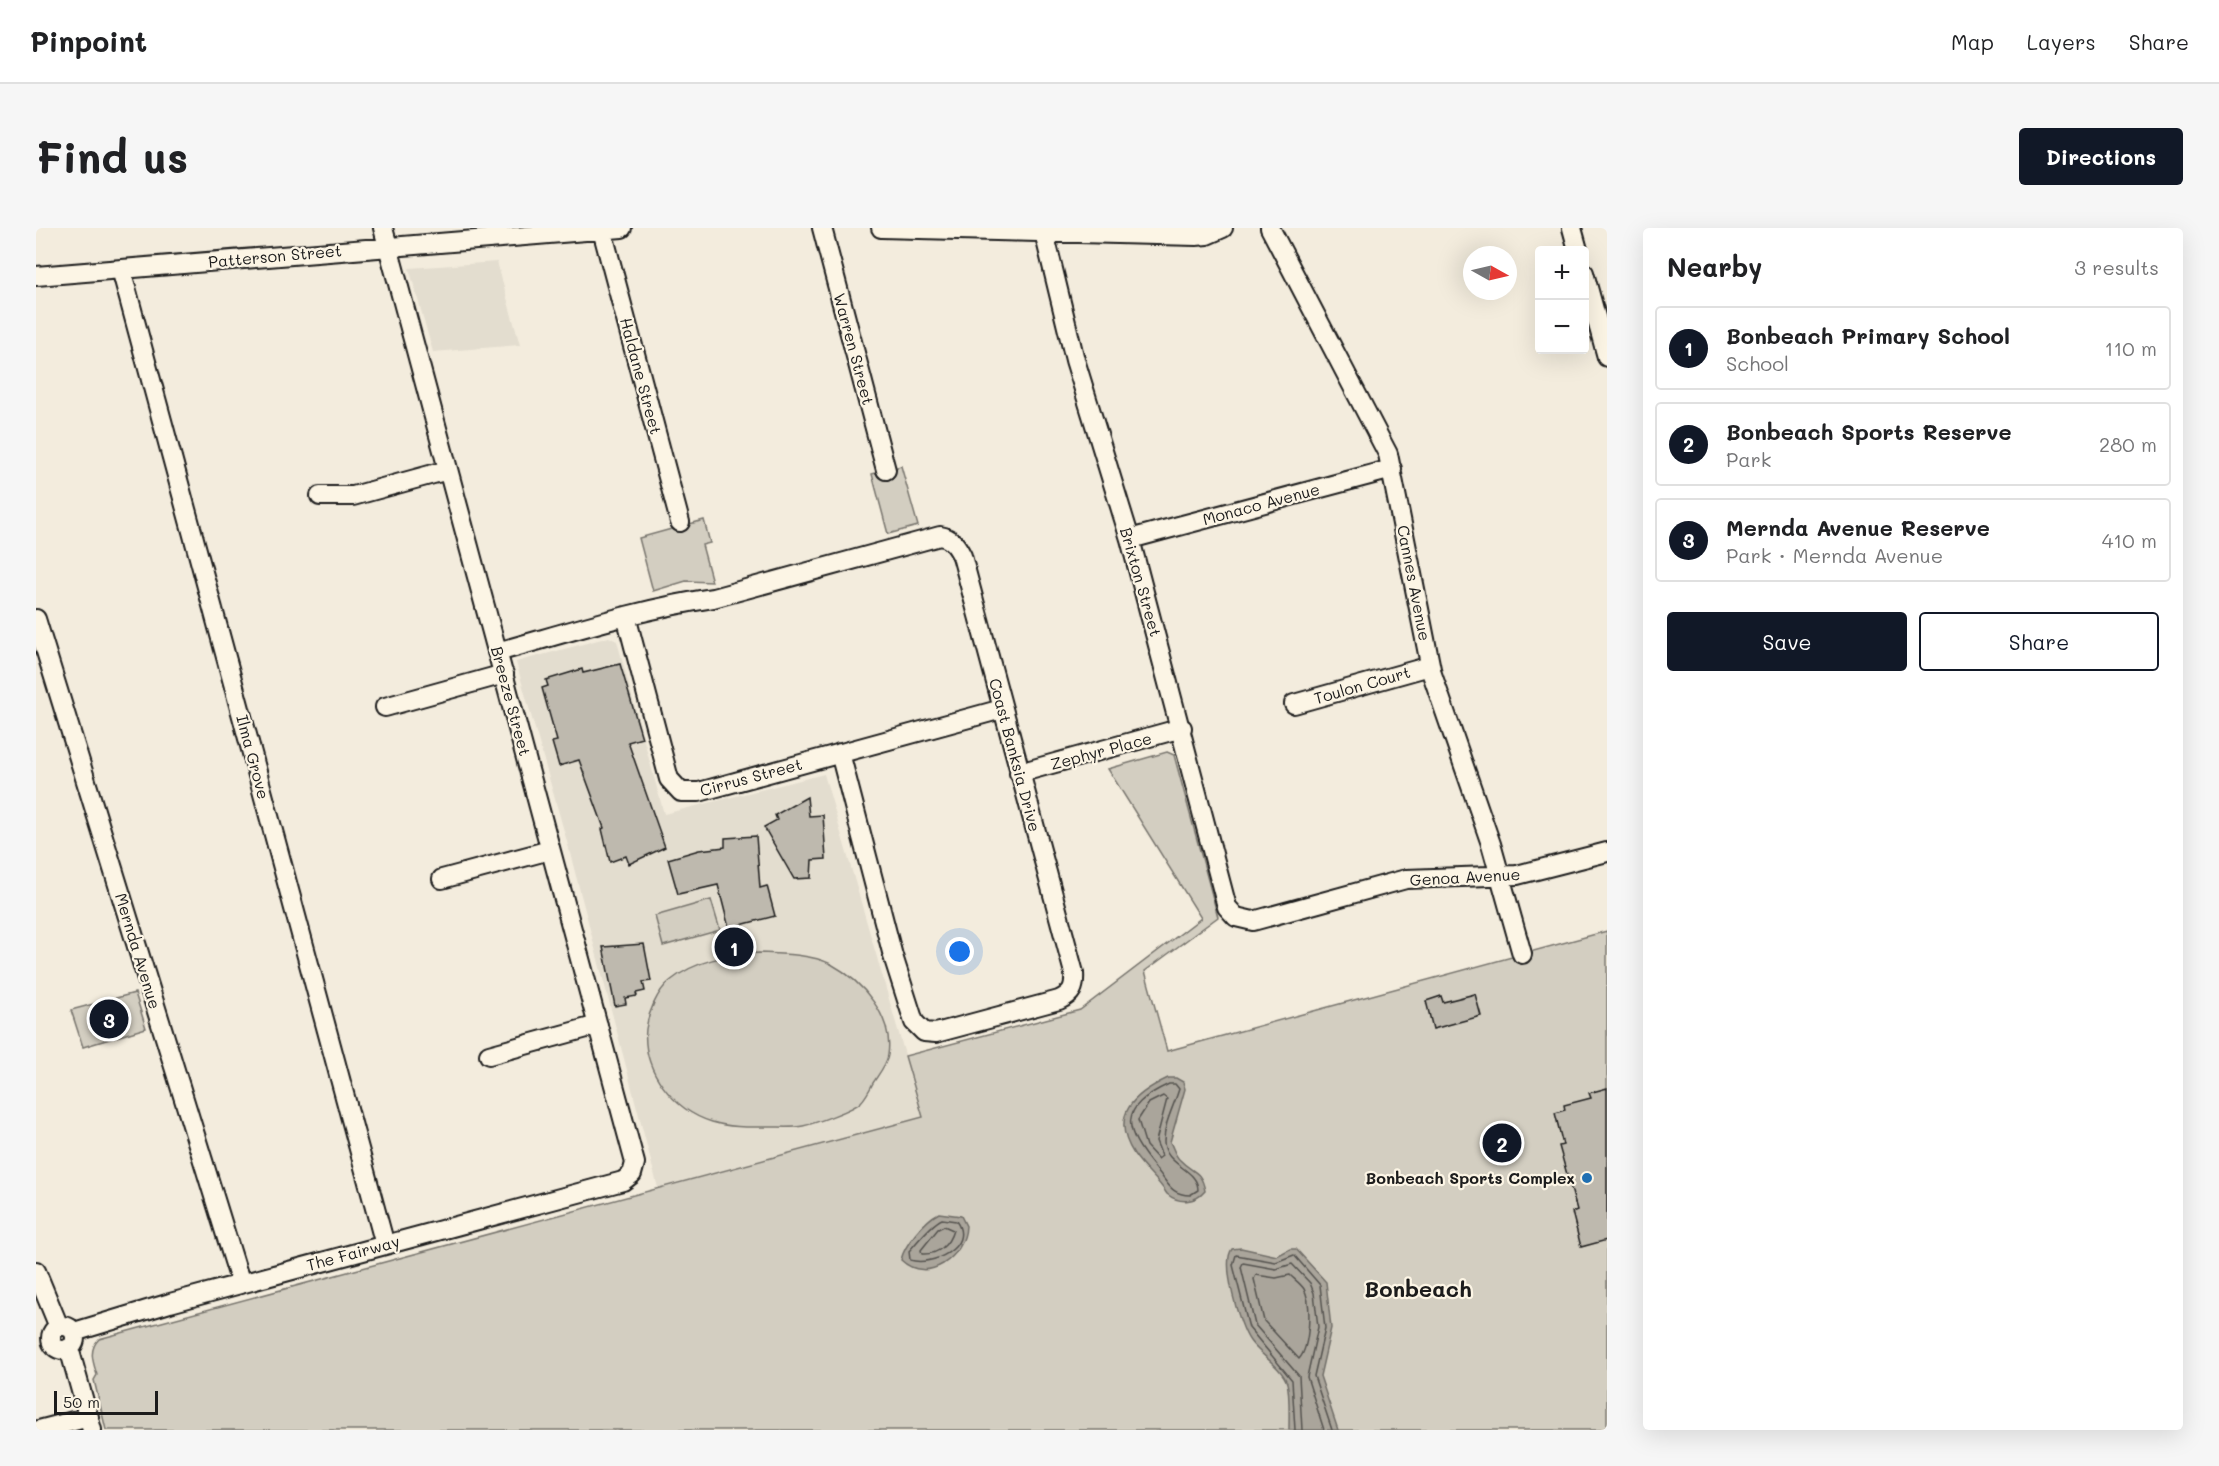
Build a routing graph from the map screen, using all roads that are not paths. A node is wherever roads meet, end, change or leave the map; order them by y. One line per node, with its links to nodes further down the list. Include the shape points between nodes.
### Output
1 (383, 228): 11 (street, Breeze Street)
2 (622, 228): 8 (street, Patterson Street)
3 (822, 228): 18 (street, Warren Street)
4 (881, 228): 9 (street)
5 (1222, 228): 9 (street, via 1207,236)
6 (1270, 228): 16 (street, Cannes Avenue, via 1380,436)
7 (1572, 228): 10 (street)
8 (602, 230): 11 (street, Patterson Street); 20 (street, Haldane Street)
9 (1043, 230): 21 (street, Brixton Street, via 1074,360)
10 (1577, 246)
11 (388, 247): 12 (street, Patterson Street); 17 (street, Breeze Street)
12 (121, 269): 13 (street, Patterson Street); 42 (street, Ilma Grove)
13 (36, 276)
14 (1589, 291): 15 (street)
15 (1607, 357)
16 (1392, 469): 21 (street, Monaco Avenue); 25 (street, Cannes Avenue)
17 (448, 470): 19 (street, via 353,496); 24 (street, Breeze Street)
18 (886, 470)
19 (320, 496)
20 (680, 522)
21 (1130, 538): 30 (street, Brixton Street)
22 (626, 616): 24 (street, Coast Banksia Drive); 29 (street, Coast Banksia Drive, via 713,598 945,537 958,547 962,556); 31 (street, Cirrus Street, via 669,779 681,792 699,792)
23 (36, 619): 44 (street, Mernda Avenue)
24 (497, 652): 26 (street, Breeze Street)
25 (1430, 666): 27 (street, Toulon Court); 35 (street, Cannes Avenue)
26 (504, 674): 28 (street); 33 (street, Breeze Street)
27 (1294, 704)
28 (385, 706)
29 (1002, 709): 31 (street, Cirrus Street); 32 (street, Coast Banksia Drive)
30 (1182, 728): 32 (street, Zephyr Place); 37 (street, Brixton Street, via 1227,907 1236,917)
31 (840, 753): 32 (street, Coast Banksia Drive, via 914,1022 930,1034 1059,1000 1074,989 1074,973)
32 (1019, 773)
33 (550, 850): 36 (street); 39 (street, Breeze Street)
34 (1607, 852): 35 (street, Genoa Avenue)
35 (1500, 876): 37 (street, Genoa Avenue, via 1406,879); 38 (street, Cannes Avenue)
36 (442, 879)
37 (1253, 921)
38 (1522, 954)
39 (598, 1025): 40 (street); 41 (street, Breeze Street, via 635,1163)
40 (489, 1054)
41 (632, 1174): 42 (street, The Fairway, via 623,1181)
42 (385, 1245): 44 (street, The Fairway)
43 (36, 1271): 45 (street)
44 (241, 1284): 45 (street, The Fairway)
45 (67, 1336): 46 (street)
46 (91, 1424): 47 (street)
47 (39, 1430)

